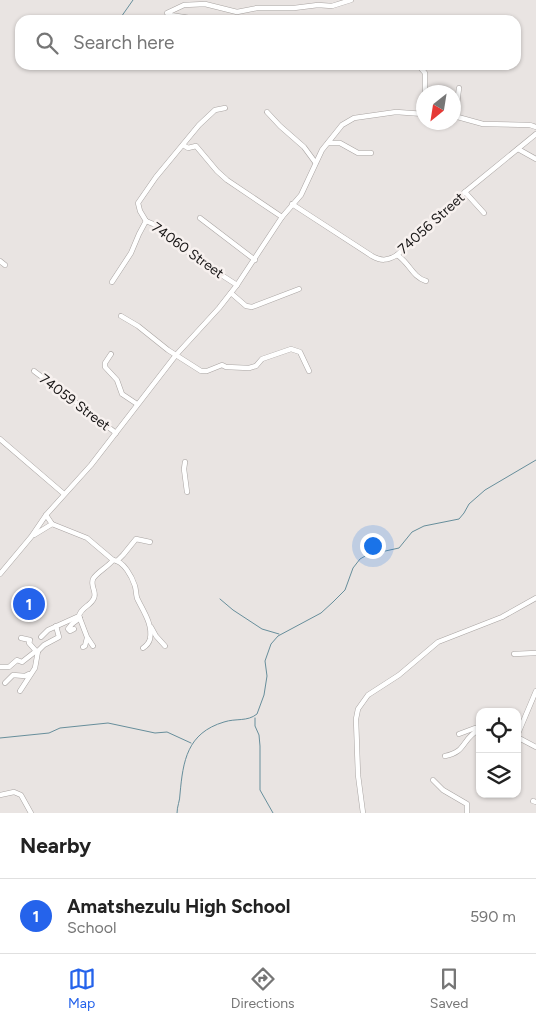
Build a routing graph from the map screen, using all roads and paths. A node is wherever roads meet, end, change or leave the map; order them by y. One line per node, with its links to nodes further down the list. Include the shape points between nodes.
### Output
1 (350, 0): 2 (street, via 332,6 257,8 237,12 205,4 184,5 167,13)
2 (169, 15)
3 (422, 70): 4 (street)
4 (425, 85)
5 (225, 108): 12 (street, via 210,114)
6 (267, 112): 16 (street)
7 (416, 113): 11 (street, via 396,112 354,118 342,125)
8 (461, 118): 9 (street, via 483,124)
9 (536, 127)
10 (536, 134): 13 (street, 74056 Street)
11 (327, 143): 14 (street, via 337,142 358,153); 16 (street)
12 (183, 145): 20 (street, via 188,148 196,146 227,180); 22 (street, via 138,204)
13 (518, 149): 15 (street); 17 (street, 74056 Street)
14 (371, 153)
15 (536, 159)
16 (315, 162): 18 (street, via 306,187)
17 (465, 192): 19 (street); 23 (street, 74056 Street)
18 (292, 204): 20 (street); 23 (street, 74056 Street, via 378,259 386,260)
19 (484, 213)
20 (282, 217): 24 (street)
21 (200, 218): 24 (street)
22 (146, 221): 28 (street, 74060 Street); 29 (street, 74060 Street, via 158,226 195,258)
23 (396, 255): 27 (street, via 416,277)
24 (255, 260): 29 (street)
25 (0, 261): 26 (street)
26 (6, 265)
27 (426, 281)
28 (112, 282)
29 (238, 285): 31 (street)
30 (299, 289): 31 (street, via 249,307)
31 (231, 293): 34 (street)
32 (121, 316): 34 (street)
33 (111, 354): 37 (street, via 105,367 117,380 122,394)
34 (176, 355): 35 (street, via 201,371 207,371 222,365 244,369 256,366 262,359 295,349); 37 (street)
35 (309, 370)
36 (34, 371): 38 (street, 74059 Street)
37 (137, 404): 38 (street)
38 (116, 433): 42 (street)
39 (0, 439): 42 (street)
40 (185, 462): 41 (street)
41 (187, 492)
42 (64, 494): 43 (street)
43 (46, 515): 44 (street); 45 (street)
44 (52, 524): 45 (street); 47 (street, via 87,538)
45 (31, 537): 48 (street)
46 (150, 542): 47 (street, via 136,539 123,556)
47 (115, 560): 50 (street, via 93,579 96,594); 52 (street, via 123,565 134,584)
48 (0, 574)
49 (536, 598): 81 (street, via 502,617 438,642 368,695 358,709 356,719)
50 (79, 617): 51 (street); 53 (street, via 68,629); 54 (street)
51 (56, 626): 56 (street); 61 (street, via 59,637)
52 (150, 626): 58 (street); 60 (street, via 150,639)
53 (74, 629)
54 (86, 637): 57 (street); 59 (street)
55 (21, 638): 61 (street, via 30,640)
56 (41, 638)
57 (92, 646)
58 (165, 646)
59 (84, 647)
60 (143, 648)
61 (37, 651): 64 (street, via 22,662 17,660 9,667); 65 (street)
62 (536, 653): 63 (street)
63 (514, 654)
64 (0, 667)
65 (33, 672): 66 (street); 68 (street)
66 (24, 676): 67 (street, via 13,675); 68 (street)
67 (5, 683)
68 (25, 683): 69 (street)
69 (20, 690)
70 (536, 690): 71 (street)
71 (521, 727)
72 (476, 729): 74 (street)
73 (476, 731): 77 (street, via 456,754)
74 (459, 734)
75 (521, 739): 76 (street)
76 (536, 747)
77 (445, 756)
78 (433, 780): 82 (street, via 467,804)
79 (0, 794): 80 (street, via 21,794)
80 (31, 813)
81 (363, 813)
82 (467, 813)

